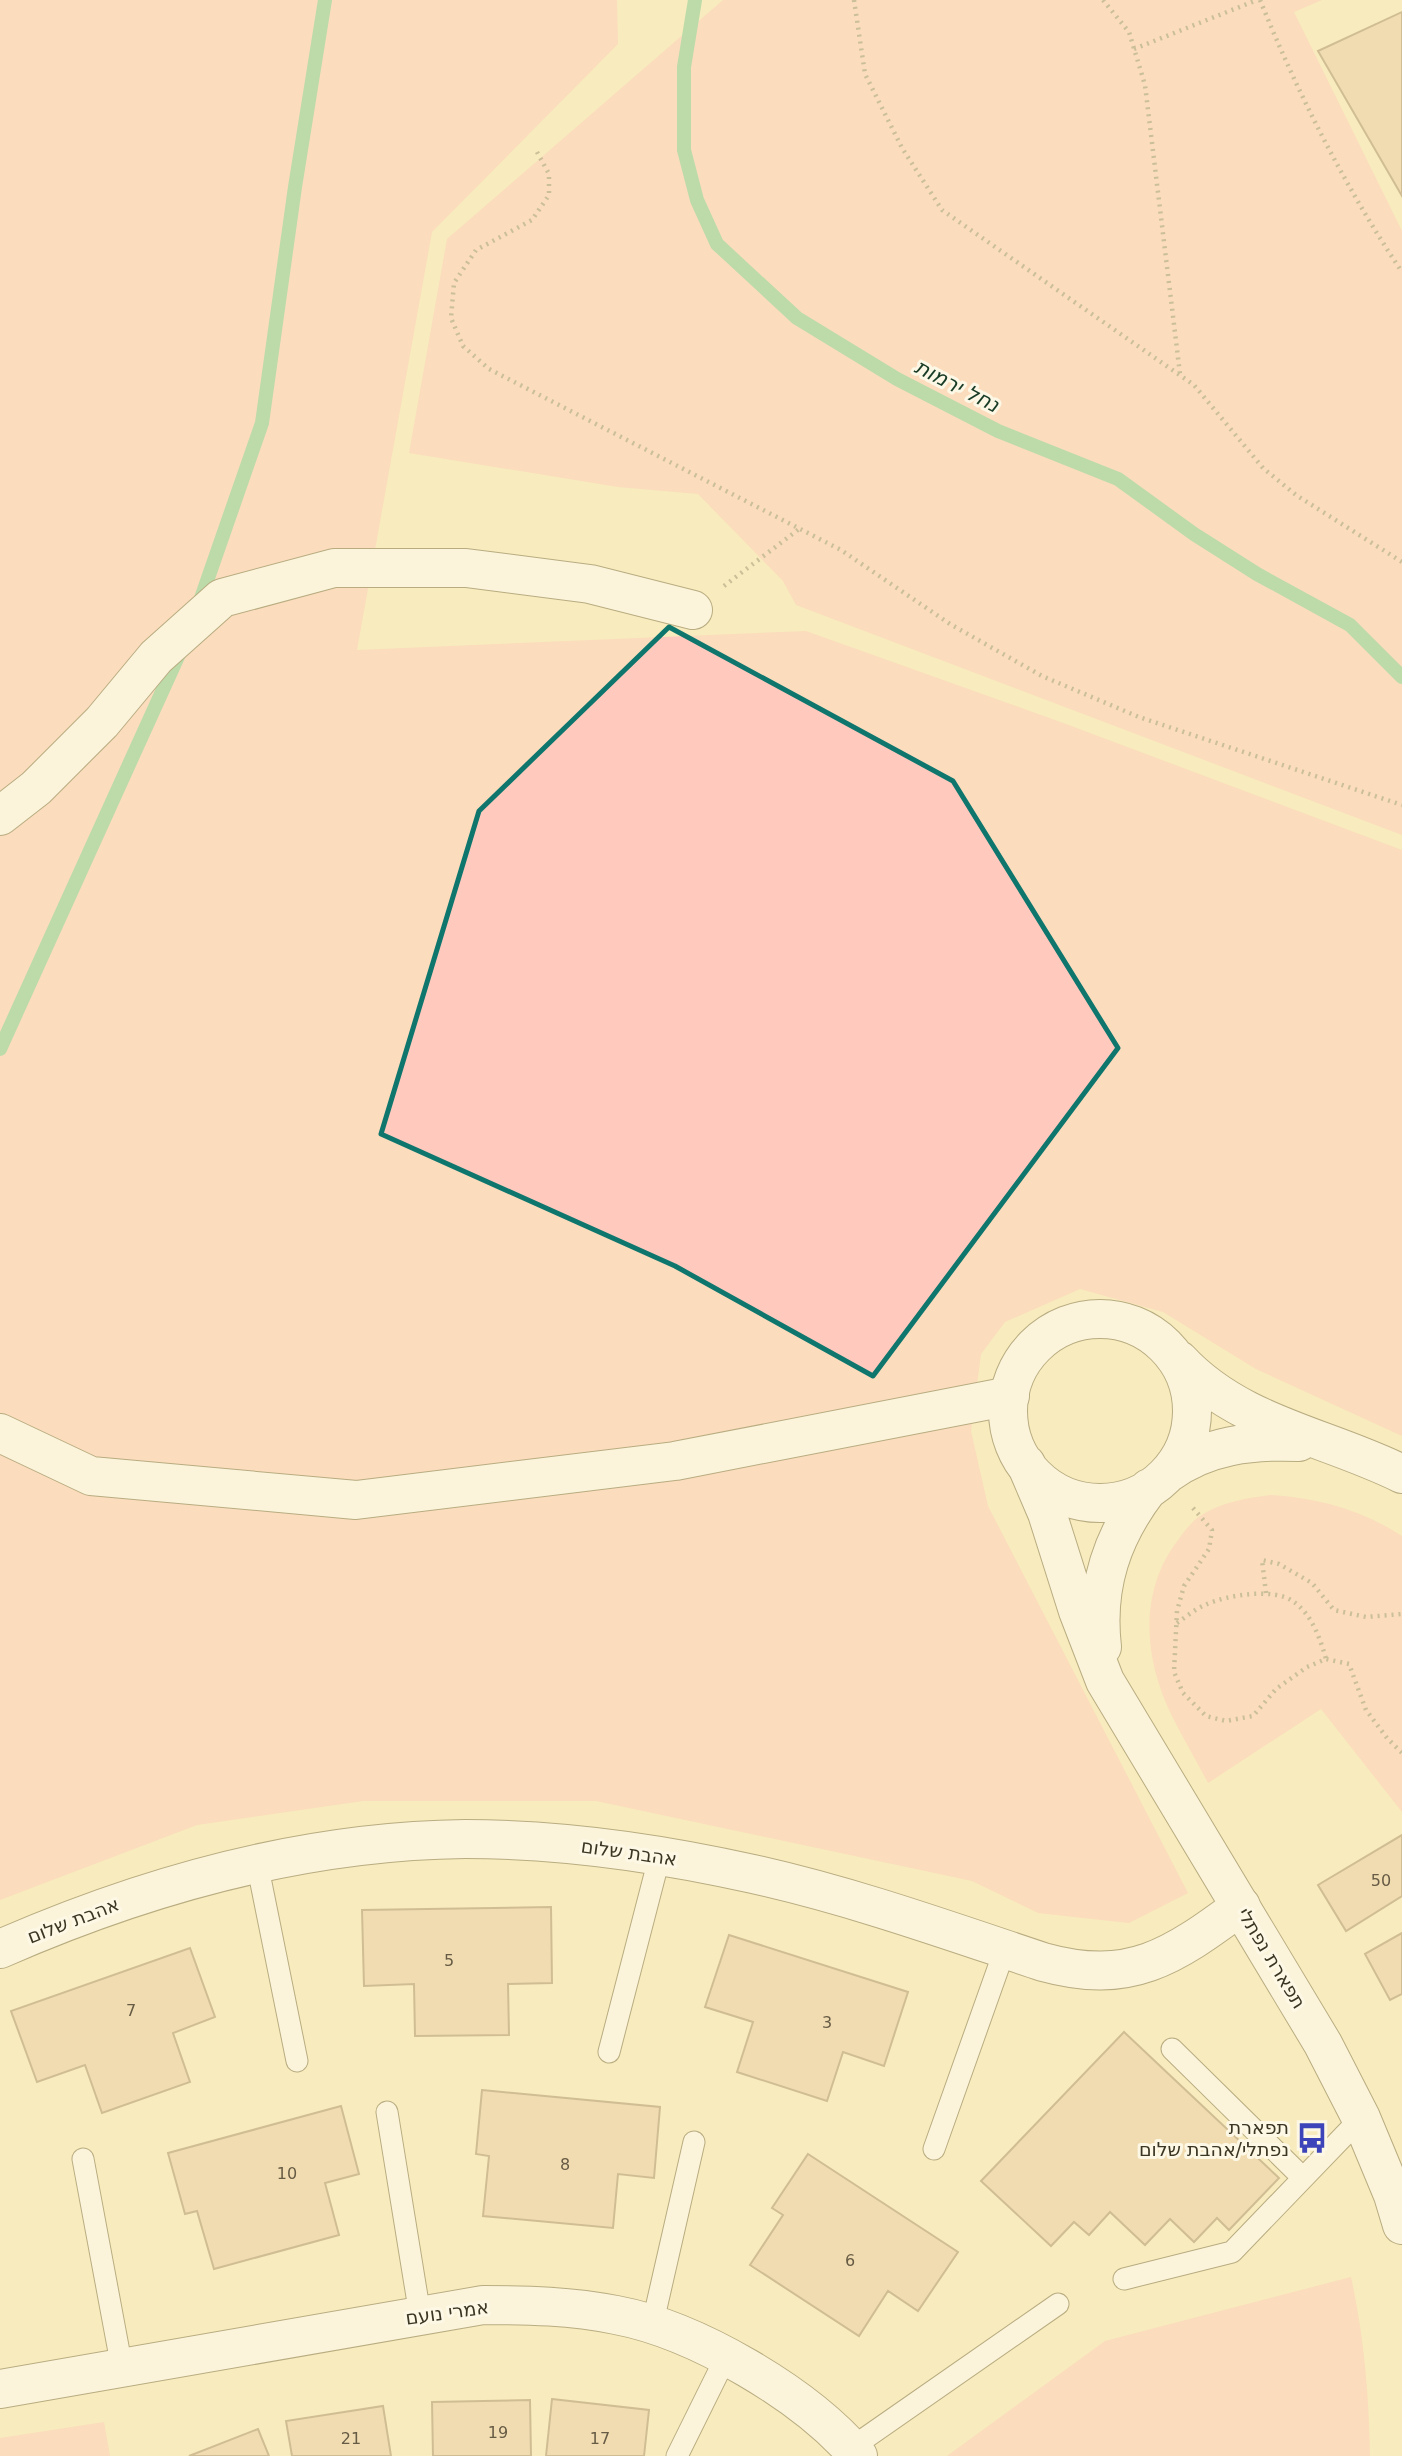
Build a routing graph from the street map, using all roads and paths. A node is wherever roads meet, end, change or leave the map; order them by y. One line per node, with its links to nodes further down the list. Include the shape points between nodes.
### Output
1 (854, 0): 7 (path, via 865,74 902,148 942,210)
2 (1103, 0): 4 (path, via 1129,32)
3 (1259, 0): 4 (path); 6 (path, via 1283,57 1368,221)
4 (1134, 48): 7 (path, via 1145,85)
5 (537, 152): 8 (path, via 549,174 549,195 532,220 476,250 454,283 451,318 463,346 489,369)
6 (1402, 272)
7 (1181, 375): 9 (path, via 1263,468 1296,495)
8 (799, 529): 10 (path); 11 (path, via 841,550 950,624 1042,676 1139,717)
9 (1402, 562)
10 (693, 610): 12 (street, via 590,584 466,568 334,568 222,598 156,657 102,722 45,779)
11 (1402, 805)
12 (0, 816)
13 (1175, 1356): 14 (street, via 1155,1336 1136,1326 1115,1320 1085,1320 1058,1329 1035,1346 1018,1368); 16 (street, תפארת נפתלי, via 1205,1386 1233,1404); 19 (street, via 1188,1382 1192,1410 1188,1440)
14 (1010, 1396): 15 (street, via 676,1461 356,1500 92,1476); 17 (street, via 1013,1440)
15 (0, 1433)
16 (1327, 1443): 18 (street, תפארת נפתלי); 19 (street, תפארת נפתלי, via 1268,1441 1220,1448 1182,1463)
17 (1026, 1465): 19 (street, via 1058,1492 1085,1501 1115,1501); 24 (street, תפארת נפתלי, via 1095,1658)
18 (1402, 1474)
19 (1157, 1482): 22 (path, via 1212,1530 1209,1549 1184,1586); 24 (street, תפארת נפתלי, via 1122,1528 1104,1575 1102,1646)
20 (1266, 1593): 21 (path, via 1262,1560 1312,1583 1334,1610 1366,1617); 22 (path, via 1231,1596 1204,1605); 23 (path, via 1293,1601 1321,1639)
21 (1402, 1614)
22 (1177, 1623): 23 (path, via 1174,1672 1183,1693 1206,1716 1226,1721 1253,1716 1276,1689)
23 (1326, 1658): 25 (path, via 1349,1664 1366,1710)
24 (1117, 1703): 28 (street, תפארת נפתלי)
25 (1402, 1753)
26 (660, 1856): 27 (street, אהבת שלום, via 563,1843 464,1839 362,1846); 30 (street, אהבת שלום, via 851,1899); 32 (lane)
27 (257, 1863): 29 (street, אהבת שלום, via 148,1892); 33 (lane)
28 (1241, 1906): 30 (street, אהבת שלום, via 1172,1953 1135,1968 1069,1969); 35 (street, תפארת נפתלי)
29 (0, 1949)
30 (1005, 1949): 37 (lane)
31 (1172, 2049): 39 (lane)
32 (609, 2052)
33 (297, 2061)
34 (387, 2112): 43 (lane)
35 (1361, 2118): 39 (lane); 40 (street, תפארת נפתלי)
36 (694, 2142): 44 (lane)
37 (934, 2149)
38 (83, 2159): 46 (lane)
39 (1303, 2178): 41 (lane, via 1232,2252)
40 (1402, 2225)
41 (1124, 2279)
42 (1058, 2304): 48 (lane)
43 (420, 2315): 44 (street, אמרי נועם, via 483,2305 551,2305 618,2315); 46 (street, אמרי נועם)
44 (652, 2326): 45 (street, אמרי נועם)
45 (726, 2357): 48 (street, אמרי נועם, via 801,2404); 49 (lane)
46 (121, 2368): 47 (street, אמרי נועם)
47 (0, 2389)
48 (854, 2452)
49 (677, 2456)

